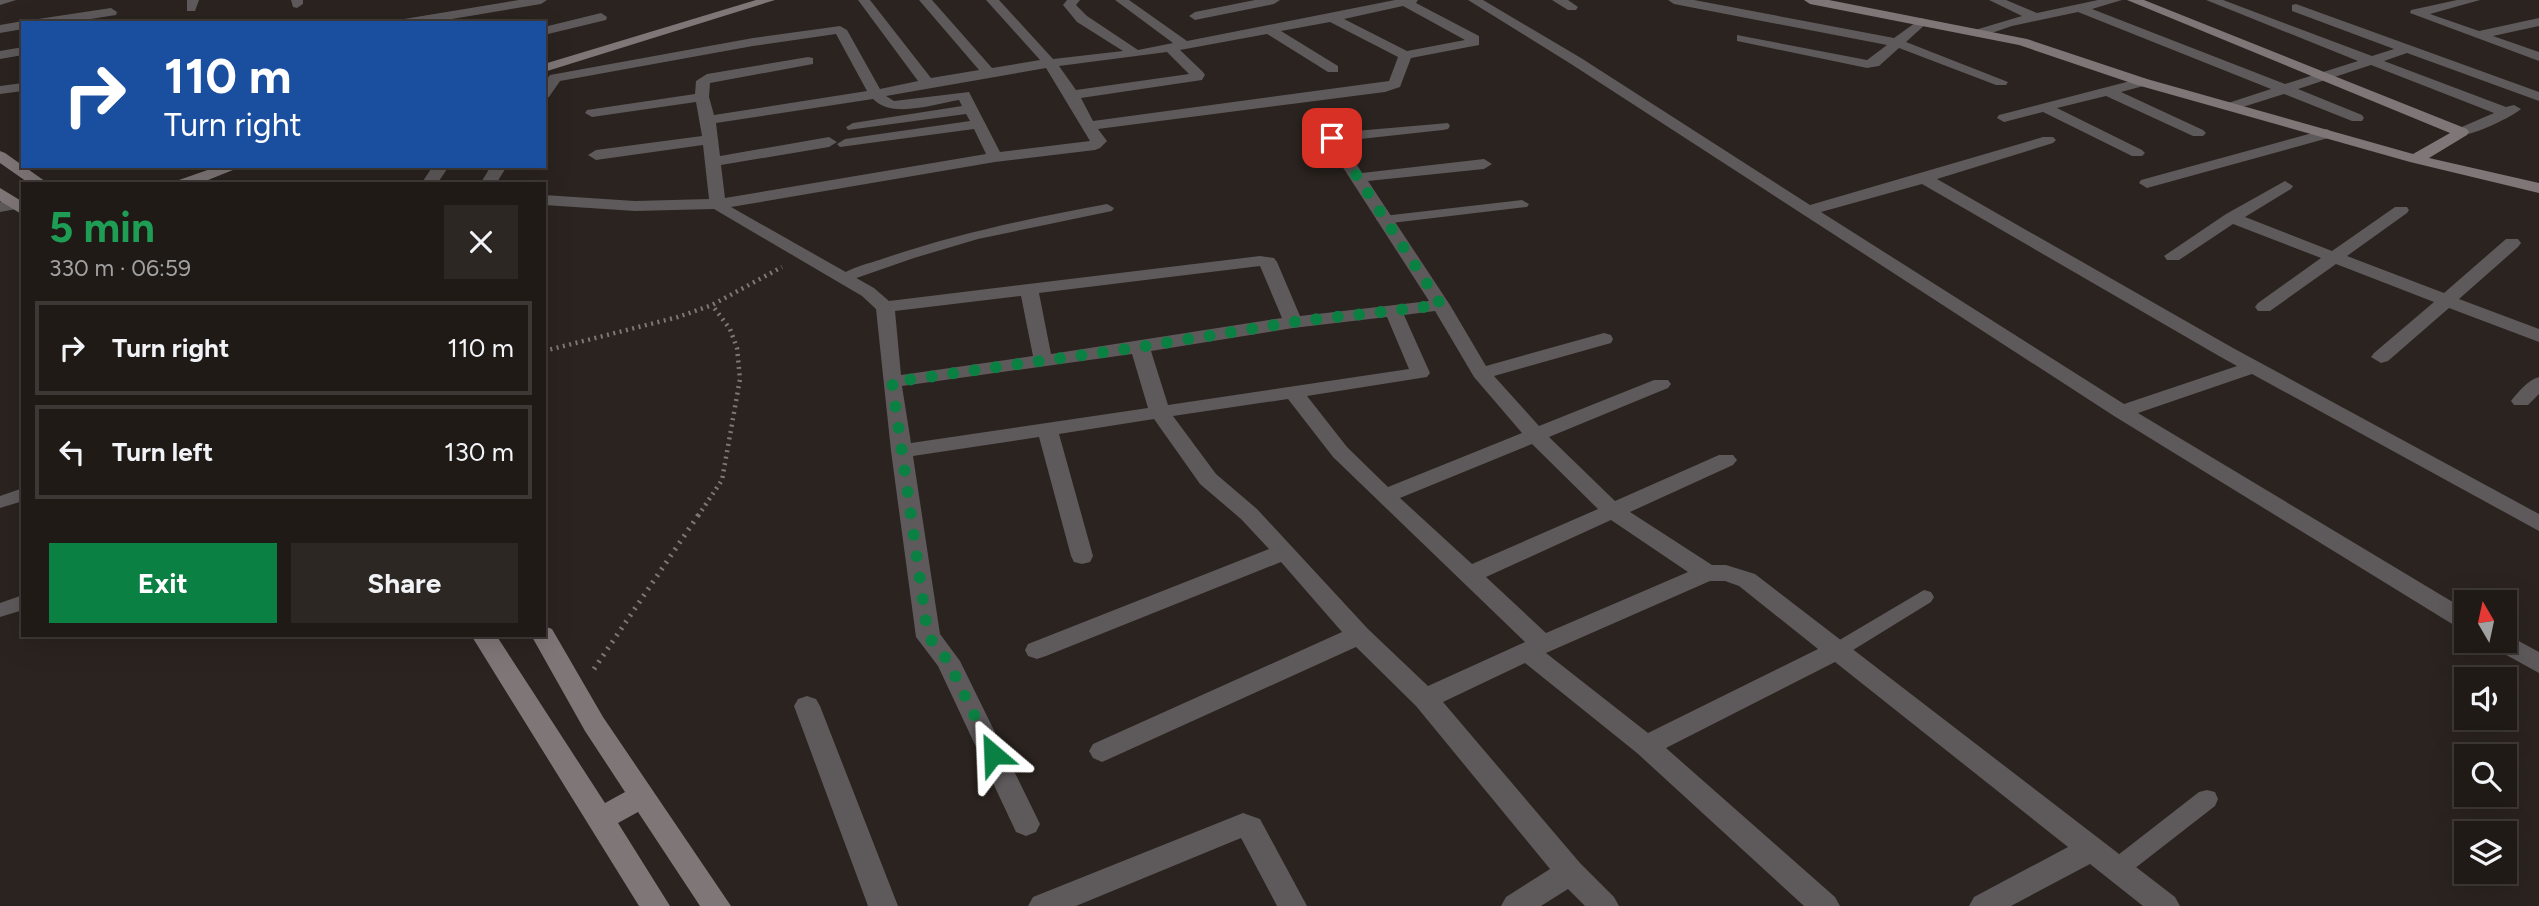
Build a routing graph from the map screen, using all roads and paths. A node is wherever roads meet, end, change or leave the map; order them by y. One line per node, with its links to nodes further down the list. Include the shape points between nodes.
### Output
1 (10, 0): 20 (street)
2 (468, 0): 28 (street)
3 (541, 0): 28 (street)
4 (769, 0): 22 (street)
5 (864, 0): 62 (street)
6 (925, 0): 58 (street)
7 (992, 0): 55 (street)
8 (1074, 0): 49 (street, via 1069,5 1082,19)
9 (1121, 0): 45 (street)
10 (1274, 0): 29 (street)
11 (1474, 0): 112 (street)
12 (1558, 0): 24 (street)
13 (1674, 0): 23 (street)
14 (1810, 0): 35 (street)
15 (1995, 0): 31 (street)
16 (2116, 0): 25 (street)
17 (2133, 0): 59 (street)
18 (2212, 0): 54 (street)
19 (2474, 0): 42 (street, via 2416,13)
20 (0, 1)
21 (1406, 1): 32 (street); 51 (street, via 1474,41)
22 (747, 3): 57 (street)
23 (1715, 3): 44 (street)
24 (1572, 6)
25 (2079, 8): 31 (street); 64 (street)
26 (2296, 8): 47 (street)
27 (111, 11): 33 (street)
28 (456, 14): 34 (street)
29 (1195, 16)
30 (601, 17): 40 (street)
31 (2035, 17): 41 (street)
32 (1332, 18): 39 (street); 51 (street)
33 (50, 21)
34 (416, 21)
35 (1922, 22): 41 (street); 44 (street)
36 (2539, 22): 42 (street)
37 (21, 25): 38 (street)
38 (0, 29)
39 (1270, 30): 45 (street); 56 (street)
40 (546, 31)
41 (1980, 33): 61 (street)
42 (2477, 35): 52 (street)
43 (1742, 38): 44 (street, via 1867,64)
44 (1897, 43): 60 (street)
45 (1186, 46): 46 (street)
46 (1170, 48): 49 (street); 68 (street, via 1197,77)
47 (2407, 49): 54 (street); 70 (street)
48 (21, 51): 50 (street)
49 (1136, 54): 55 (street)
50 (0, 55)
51 (1405, 55): 80 (street, via 1395,84 1385,88)
52 (2539, 57)
53 (808, 61): 69 (street, via 705,79)
54 (2368, 61): 59 (street); 75 (street)
55 (1049, 63): 58 (street); 68 (street)
56 (1333, 69)
57 (548, 72): 67 (street, via 840,30)
58 (988, 72): 62 (street)
59 (2320, 76): 64 (street); 83 (street)
60 (2001, 82)
61 (2143, 82): 66 (street); 71 (street)
62 (927, 83): 67 (street)
63 (21, 87): 65 (street)
64 (2281, 89): 71 (street); 77 (street)
65 (0, 90)
66 (2107, 91): 72 (street); 84 (street)
67 (876, 94): 73 (street, via 894,105 964,95); 78 (street)
68 (1072, 95): 80 (street)
69 (702, 97): 74 (street); 78 (street)
70 (2539, 97): 75 (street)
71 (2230, 107): 85 (street)
72 (2045, 108): 76 (street); 90 (street)
73 (971, 109): 79 (street); 82 (street)
74 (592, 113)
75 (2508, 113): 83 (street)
76 (2004, 118)
77 (2357, 118)
78 (708, 120): 86 (street)
79 (979, 124): 89 (street); 93 (street)
80 (1088, 126): 93 (street, via 1099,141 1095,145)
81 (1443, 126): 98 (street, via 1332,138)
82 (853, 127)
83 (2462, 132): 94 (street)
84 (2198, 133)
85 (2326, 134): 94 (street); 102 (street)
86 (708, 140): 91 (street); 95 (street)
87 (2048, 140): 99 (street)
88 (829, 142): 95 (street)
89 (845, 144)
90 (2137, 153)
91 (596, 155)
92 (0, 156): 100 (street)
93 (995, 157): 107 (street)
94 (2415, 159): 104 (street)
95 (711, 162): 107 (street)
96 (1484, 164): 98 (street)
97 (230, 168): 101 (street)
98 (1356, 178): 114 (street)
99 (1924, 178): 112 (street); 134 (street)
100 (38, 182)
101 (188, 182)
102 (2147, 183)
103 (2285, 186): 113 (street)
104 (2539, 188)
105 (0, 194): 109 (street)
106 (546, 200): 107 (street, via 635,206)
107 (718, 204): 116 (street)
108 (1522, 204): 114 (lane)
109 (15, 207)
110 (1107, 208): 119 (lane, via 951,240)
111 (2401, 210): 118 (street)
112 (1808, 211): 141 (street)
113 (2232, 218): 117 (street); 118 (street)
114 (1383, 220): 123 (street)
115 (2512, 243): 121 (street)
116 (804, 254): 119 (street); 122 (path)
117 (2173, 256)
118 (2336, 257): 121 (street); 125 (street)
119 (845, 278): 124 (street)
120 (1028, 289): 124 (street); 127 (street, via 1260,261 1268,262); 133 (street)
121 (2446, 301): 128 (street); 132 (street)
122 (712, 305): 131 (path); 168 (path, via 730,329 740,379 722,480)
123 (1441, 305): 126 (street); 135 (street)
124 (885, 307): 136 (street)
125 (2264, 307)
126 (1394, 312): 127 (street); 139 (street, via 1420,373)
127 (1293, 322): 130 (street)
128 (2539, 336)
129 (1604, 339): 135 (street)
130 (1140, 347): 133 (street); 142 (street)
131 (546, 351)
132 (2381, 357)
133 (1043, 361): 136 (street)
134 (2253, 367): 141 (street); 151 (street)
135 (1481, 373): 144 (street)
136 (892, 382): 145 (street)
137 (2539, 383): 140 (street)
138 (1661, 384): 144 (street)
139 (1294, 393): 142 (street); 148 (street, via 1340,452)
140 (2521, 401)
141 (2121, 412): 159 (street)
142 (1160, 413): 143 (street); 152 (street, via 1208,479)
143 (1046, 429): 145 (street); 153 (street)
144 (1535, 435): 148 (street); 150 (street)
145 (901, 451): 176 (street, via 928,636 948,661)
146 (1726, 460): 150 (street)
147 (21, 495): 149 (lane)
148 (1385, 496): 155 (street)
149 (0, 502)
150 (1613, 511): 154 (street); 155 (street)
151 (2539, 524)
152 (1285, 552): 160 (street); 164 (street)
153 (1082, 556)
154 (1707, 573): 163 (street); 165 (street, via 1747,580)
155 (1468, 575): 163 (street)
156 (1924, 597): 165 (lane)
157 (21, 603): 158 (lane)
158 (0, 611)
159 (2454, 614)
160 (1359, 635): 169 (street); 172 (street)
161 (483, 637): 175 (street)
162 (544, 637): 168 (street)
163 (1535, 648): 169 (street); 171 (street)
164 (1037, 650)
165 (1838, 650): 171 (street); 177 (street)
166 (2517, 651): 167 (street)
167 (2539, 664)
168 (577, 693): 173 (street)
169 (1425, 699): 179 (street)
170 (807, 706): 182 (street)
171 (1646, 746): 187 (street)
172 (1102, 751)
173 (641, 796): 175 (street); 181 (street)
174 (2207, 799): 178 (lane)
175 (600, 820): 180 (street)
176 (1026, 824)
177 (2091, 849): 178 (street); 188 (street)
178 (2117, 869): 189 (street)
179 (1570, 872): 185 (street); 186 (street)
180 (655, 906)
181 (716, 906)
182 (883, 906)
183 (1043, 906): 184 (street, via 1247,825)
184 (1292, 906)
185 (1516, 906)
186 (1604, 906)
187 (1825, 906)
188 (1983, 906)
189 (2165, 906)

